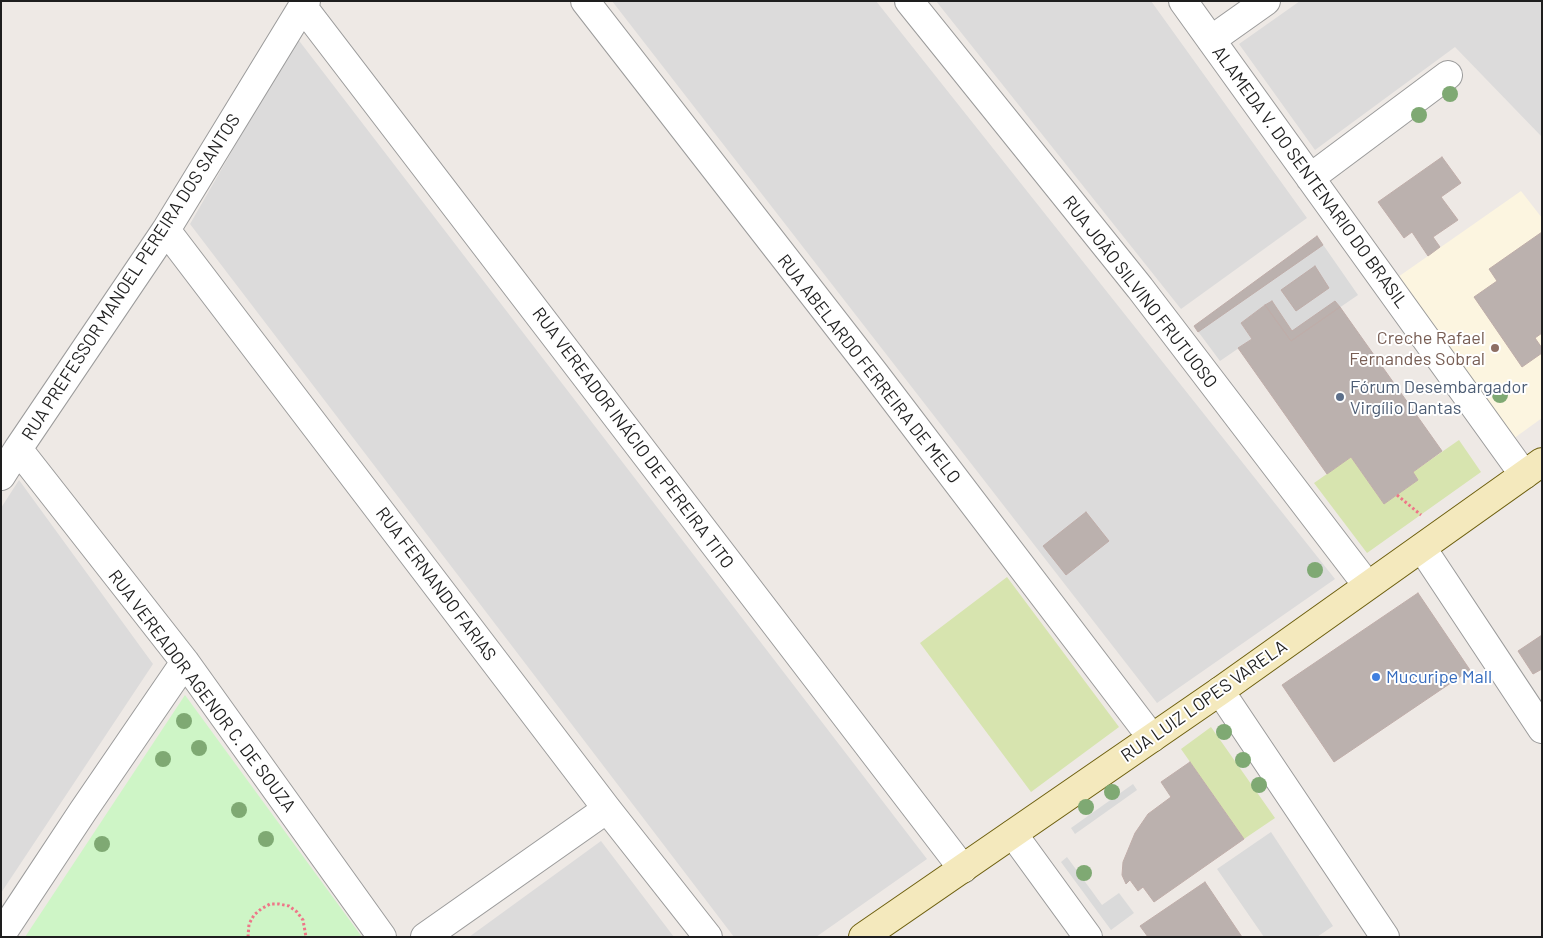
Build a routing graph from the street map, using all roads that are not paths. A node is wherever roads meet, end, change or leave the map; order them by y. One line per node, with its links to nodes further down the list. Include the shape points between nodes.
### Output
1 (584, 1): 18 (street, RUA ABELARDO FERREIRA DE MELO, via 875,374)
2 (909, 1): 14 (street, RUA JOÃO SILVINO FRUTUOSO, via 1140,288)
3 (1183, 1): 6 (street, ALAMEDA V. DO SENTENARIO DO BRASIL)
4 (1266, 1): 6 (street)
5 (305, 4): 9 (street, RUA PREFESSOR MANOEL PEREIRA DOS SANTOS); 21 (street, RUA VEREADOR INÁCIO DE PEREIRA TITO)
6 (1211, 40): 8 (street, ALAMEDA V. DO SENTENARIO DO BRASIL)
7 (1448, 75): 8 (street)
8 (1310, 178): 11 (street, ALAMEDA V. DO SENTENARIO DO BRASIL)
9 (166, 230): 10 (street, RUA PREFESSOR MANOEL PEREIRA DOS SANTOS); 19 (street, RUA FERNANDO FARIAS)
10 (18, 449): 12 (street, RUA PREFESSOR MANOEL PEREIRA DOS SANTOS); 15 (street, RUA VEREADOR AGENOR C. DE SOUZA)
11 (1533, 469): 13 (main road, RUA LUIZ LOPES VARELA)
12 (1, 476)
13 (1422, 548): 14 (main road, RUA LUIZ LOPES VARELA); 17 (street)
14 (1368, 585): 16 (main road, RUA LUIZ LOPES VARELA)
15 (185, 662): 22 (street); 23 (street, RUA VEREADOR AGENOR C. DE SOUZA)
16 (1220, 691): 18 (main road, RUA LUIZ LOPES VARELA); 28 (street)
17 (1542, 729)
18 (1152, 738): 20 (main road, RUA LUIZ LOPES VARELA)
19 (607, 808): 24 (street); 25 (street, RUA FERNANDO FARIAS)
20 (1012, 834): 21 (main road, RUA LUIZ LOPES VARELA); 27 (street)
21 (963, 869): 26 (main road, RUA LUIZ LOPES VARELA)
22 (1, 935)
23 (382, 937)
24 (425, 937)
25 (708, 937)
26 (863, 937)
27 (1088, 937)
28 (1385, 937)

